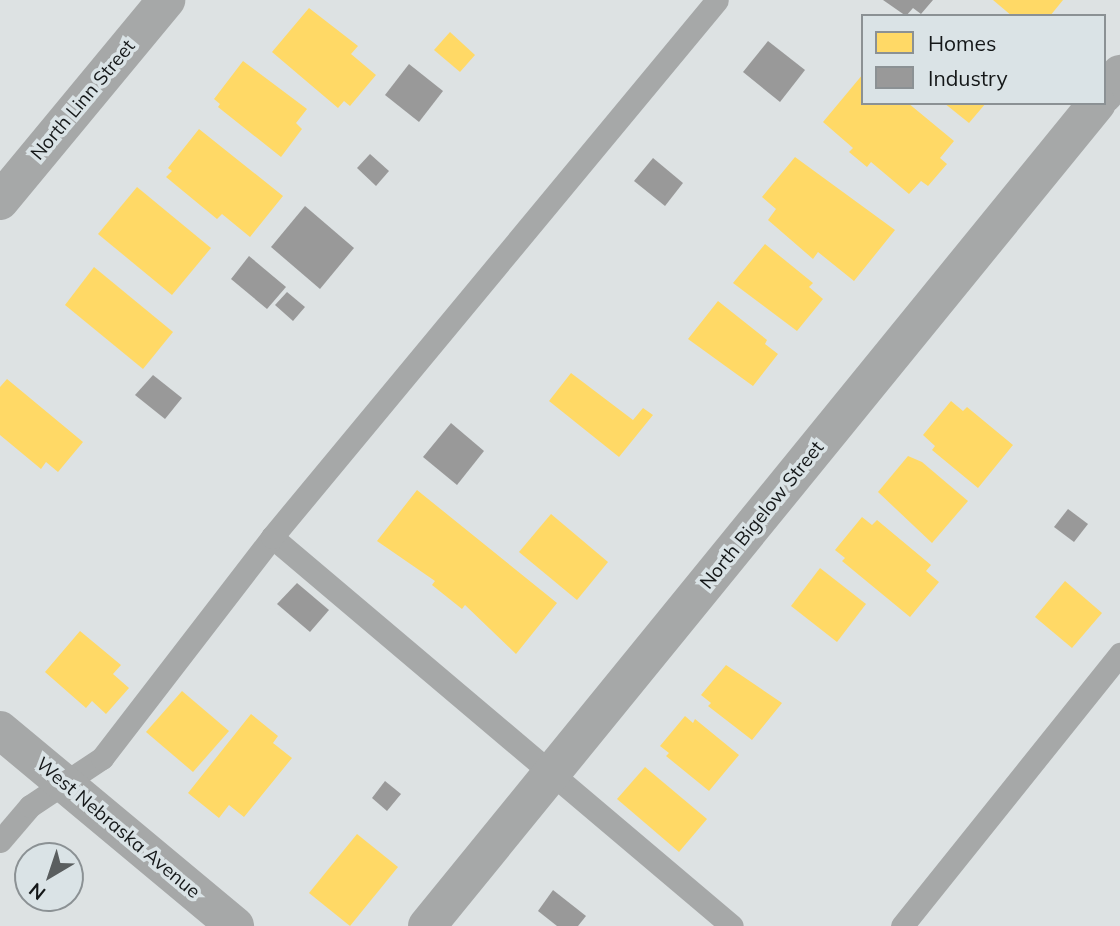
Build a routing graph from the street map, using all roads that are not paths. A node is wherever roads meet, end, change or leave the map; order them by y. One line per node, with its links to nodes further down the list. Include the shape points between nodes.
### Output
1 (166, 0): 6 (street, North Linn Street)
2 (717, 0): 7 (lane)
3 (1120, 74): 4 (street)
4 (1106, 92)
5 (1095, 105): 10 (street, North Bigelow Street)
6 (0, 201)
7 (272, 537): 10 (lane); 11 (lane, via 102,758)
8 (1120, 654): 16 (lane)
9 (0, 730): 11 (street, West Nebraska Avenue)
10 (551, 774): 14 (street, North Bigelow Street); 15 (lane)
11 (65, 783): 12 (lane, via 30,806); 13 (street, West Nebraska Avenue)
12 (0, 841)
13 (235, 926)
14 (427, 926)
15 (732, 926)
16 (902, 926)

